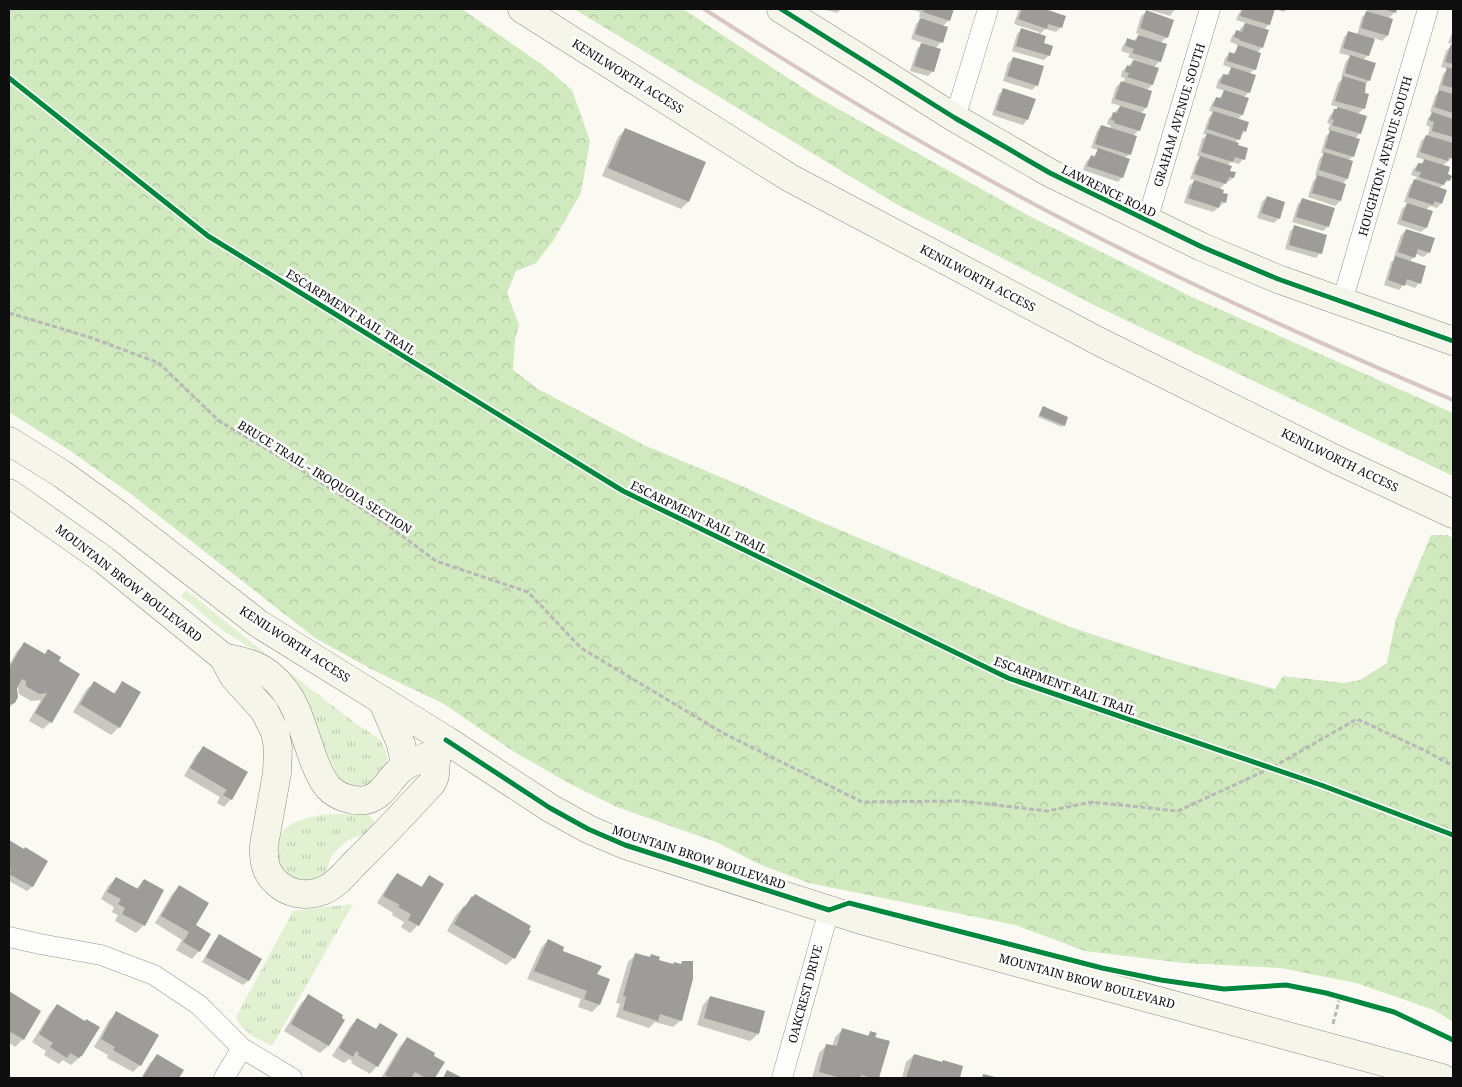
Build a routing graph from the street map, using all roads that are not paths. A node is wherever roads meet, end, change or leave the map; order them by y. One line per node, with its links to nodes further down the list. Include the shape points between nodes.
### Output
1 (522, 9): 12 (main road, KENILWORTH ACCESS, via 790,178 1098,341)
2 (781, 9): 6 (main road, LAWRENCE ROAD)
3 (988, 9): 6 (street)
4 (1210, 9): 7 (street, GRAHAM AVENUE SOUTH)
5 (1428, 9): 8 (street, HOUGHTON AVENUE SOUTH)
6 (955, 118): 7 (main road, LAWRENCE ROAD, via 1050,173)
7 (1147, 221): 8 (main road, LAWRENCE ROAD, via 1278,279)
8 (1342, 302): 9 (main road, LAWRENCE ROAD)
9 (1453, 341)
10 (9, 441): 14 (main road, KENILWORTH ACCESS, via 62,474 259,624)
11 (9, 493): 13 (main road, MOUNTAIN BROW BOULEVARD, via 104,560)
12 (1453, 514)
13 (223, 657): 15 (main road, MOUNTAIN BROW BOULEVARD, via 234,677 264,710 276,732 276,773 264,857 269,875 286,890 306,894 322,891 334,884 383,837 434,780); 16 (main road, MOUNTAIN BROW BOULEVARD, via 256,665 283,688 295,708 322,777 338,794 354,801 377,796)
14 (382, 700): 15 (main road, KENILWORTH ACCESS); 16 (main road, via 401,744)
15 (441, 747): 16 (main road, MOUNTAIN BROW BOULEVARD); 17 (main road, KENILWORTH ACCESS)
16 (404, 766)
17 (514, 785): 18 (main road, MOUNTAIN BROW BOULEVARD, via 588,829 625,846)
18 (829, 910): 23 (street, OAKCREST DRIVE); 24 (main road, MOUNTAIN BROW BOULEVARD)
19 (9, 937): 20 (street, via 102,955 154,975 199,1005)
20 (242, 1048): 21 (street); 22 (street)
21 (224, 1078)
22 (292, 1078)
23 (782, 1078)
24 (1442, 1078)

